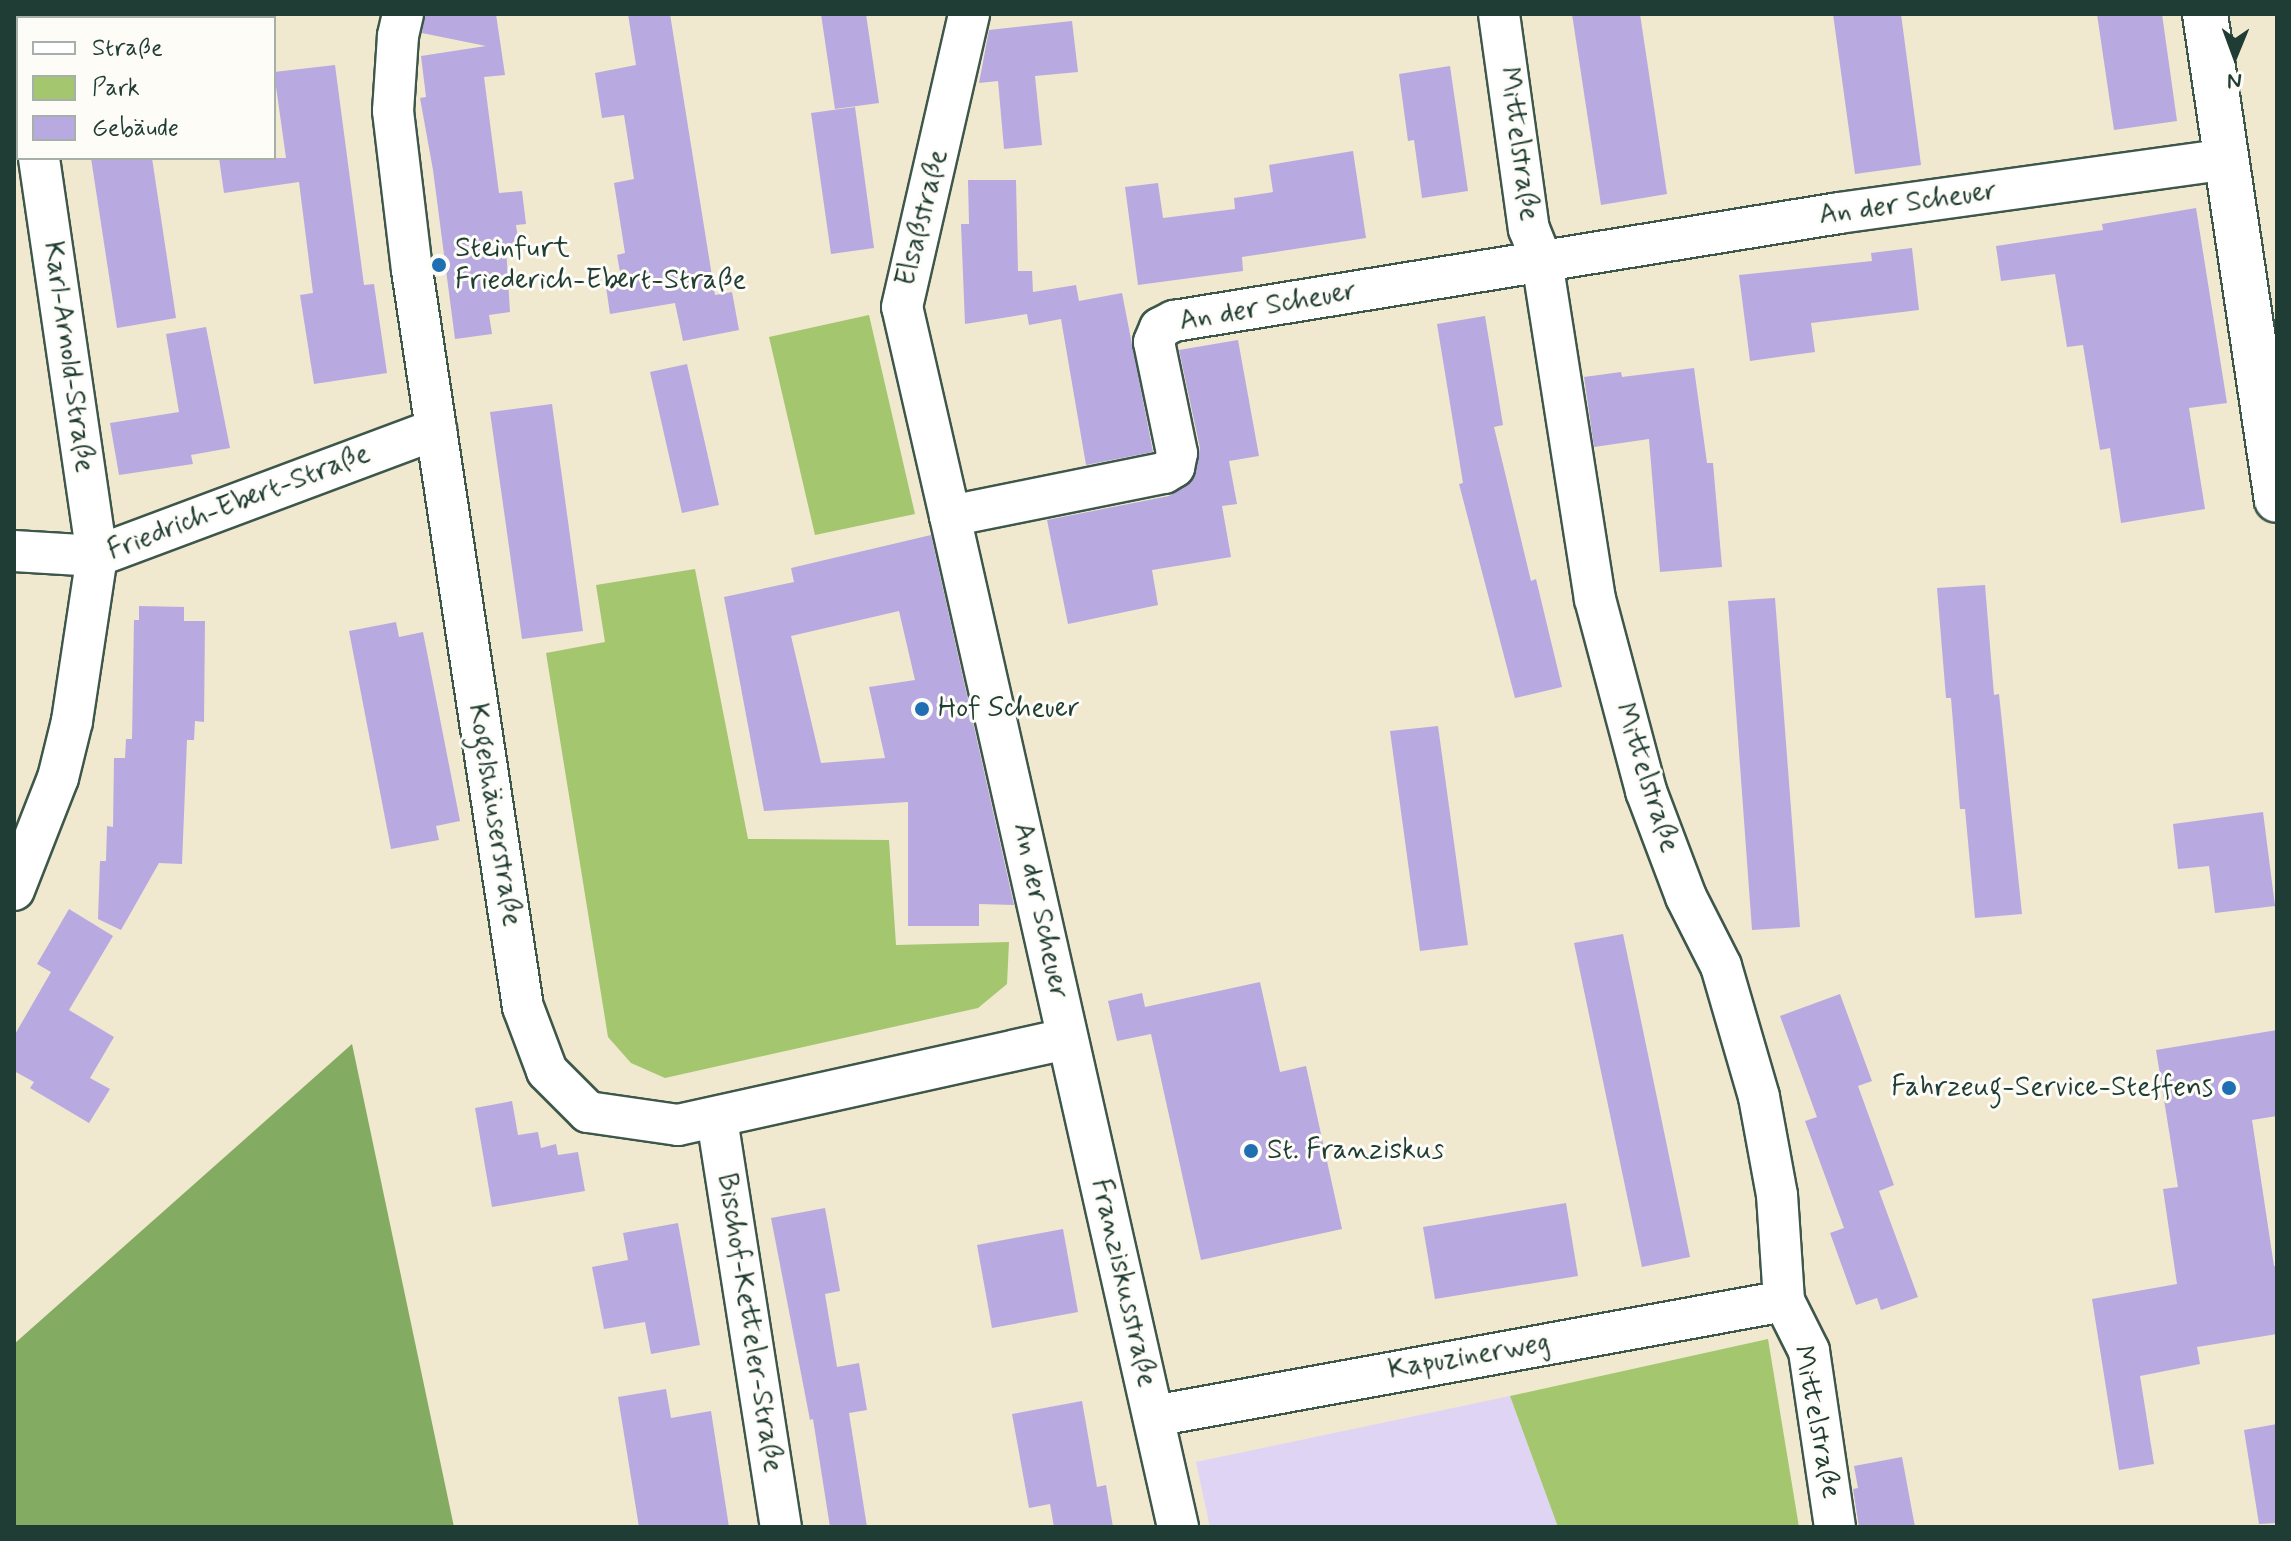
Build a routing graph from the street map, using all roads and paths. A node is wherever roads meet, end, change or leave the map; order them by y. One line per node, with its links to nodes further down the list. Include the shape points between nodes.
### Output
1 (403, 14): 9 (street, Kogelshäuserstraße, via 393,111)
2 (969, 14): 11 (street, Elsaßstraße, via 902,307)
3 (1499, 14): 7 (street, Mittelstraße, via 1529,229)
4 (2205, 14): 5 (main road)
5 (2227, 159): 7 (street, An der Scheuer); 8 (main road)
6 (39, 160): 13 (street, Karl-Arnold-Straße)
7 (1542, 261): 11 (street, An der Scheuer, via 1174,321 1160,328 1154,342 1177,453 1174,467); 17 (street, Mittelstraße, via 1595,599 1646,791 1686,897 1721,966 1751,1067 1777,1195)
8 (2267, 364): 10 (main road)
9 (436, 429): 13 (street, Friedrich-Ebert-Straße); 16 (street, Kogelshäuserstraße, via 531,1035 547,1071 588,1112 678,1125)
10 (2277, 500)
11 (950, 516): 15 (street, An der Scheuer)
12 (14, 551): 13 (street)
13 (97, 556): 14 (street, Friedrich-Ebert-Straße, via 58,778)
14 (14, 890)
15 (1067, 1039): 16 (street, Kogelshäuserstraße); 18 (street, Franziskusstraße)
16 (717, 1119): 19 (street, Bischof-Ketteler-Straße)
17 (1784, 1301): 18 (street, Kapuzinerweg); 21 (street, Mittelstraße, via 1809,1351)
18 (1154, 1416): 20 (street, Franziskusstraße)
19 (781, 1527)
20 (1178, 1527)
21 (1835, 1527)

